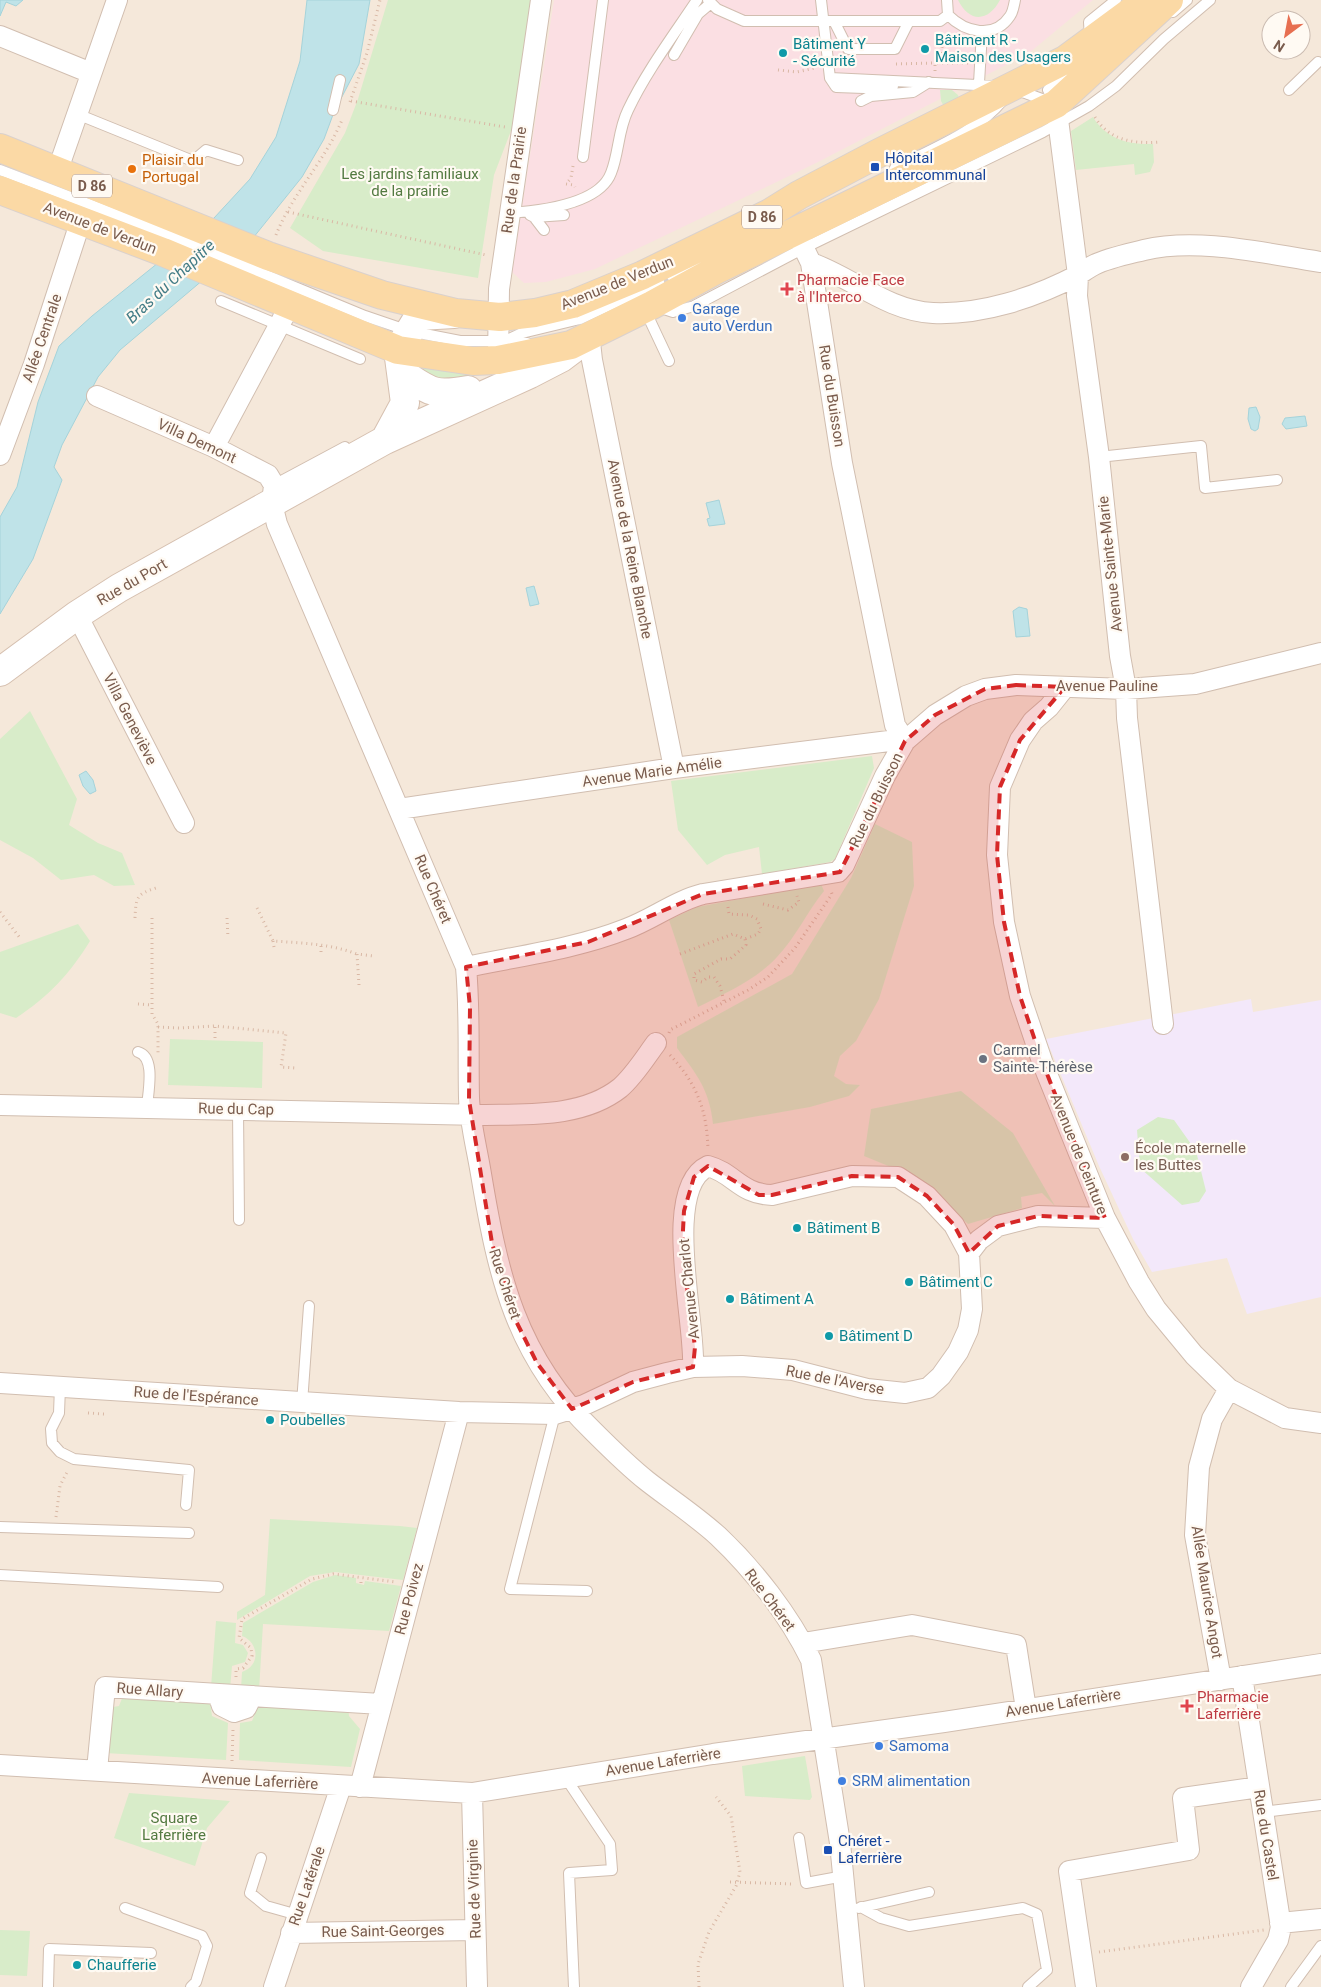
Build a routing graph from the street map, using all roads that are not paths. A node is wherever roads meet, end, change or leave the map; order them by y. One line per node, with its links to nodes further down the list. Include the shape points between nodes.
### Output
1 (117, 0): 24 (street)
2 (541, 0): 42 (street, Rue de la Prairie)
3 (603, 0): 36 (lane)
4 (697, 0): 42 (lane, via 627,111 611,174 606,181 588,197)
5 (821, 0): 15 (lane)
6 (947, 0): 14 (lane)
7 (1015, 0): 18 (lane, via 1011,15 996,28)
8 (1116, 0): 21 (lane, via 1089,22)
9 (1145, 0): 21 (main road, Avenue de Verdun / D 86)
10 (1169, 0): 31 (main road, Avenue de Verdun / D 86)
11 (1187, 0): 20 (lane)
12 (1210, 0): 31 (lane, via 1093,104)
13 (710, 2): 15 (lane, via 717,9 744,21); 22 (lane, via 698,14)
14 (948, 15): 17 (lane, via 940,21); 18 (lane, via 958,25)
15 (822, 21): 16 (lane); 25 (lane, via 830,78 836,87 864,88)
16 (834, 21): 17 (lane); 17 (lane, via 848,49 895,49)
17 (909, 21)
18 (982, 32): 27 (lane)
19 (0, 36): 24 (street)
20 (1144, 38)
21 (1090, 42): 28 (main road, Avenue de Verdun / D 86, via 1065,60); 31 (lane, via 1084,58 1048,90)
22 (674, 54)
23 (1318, 62): 29 (lane)
24 (90, 74): 33 (street)
25 (932, 78): 27 (lane); 30 (lane, via 913,92 871,96)
26 (340, 80): 32 (lane)
27 (979, 83): 28 (lane)
28 (1013, 88): 31 (lane); 35 (main road, via 1007,113); 39 (lane, Avenue de Verdun, via 994,111 961,133); 56 (main road, Avenue de Verdun / D 86, via 642,275 573,304 535,313)
29 (1289, 90)
30 (861, 101)
31 (1065, 108): 35 (main road, Avenue de Verdun / D 86); 47 (lane); 51 (street, Avenue Sainte-Marie)
32 (333, 110)
33 (77, 114): 37 (lane, via 193,161 206,150); 40 (street)
34 (0, 148): 40 (main road, Avenue de Verdun / D 86)
35 (963, 151): 47 (main road, Avenue de Verdun / D 86)
36 (583, 157)
37 (238, 160)
38 (0, 170): 46 (lane, Avenue de Verdun / D 86)
39 (889, 171)
40 (57, 172): 46 (main road, Avenue de Verdun / D 86)
41 (0, 190): 44 (main road, Avenue de Verdun / D 86)
42 (522, 214): 43 (lane); 45 (lane); 56 (street, Rue de la Prairie, via 499,289)
43 (564, 215)
44 (81, 220): 46 (main road, Avenue de Verdun / D 86); 66 (street, Allée Centrale, via 34,364)
45 (544, 230)
46 (174, 237): 50 (main road, Avenue de Verdun / D 86); 50 (main road, Avenue de Verdun / D 86)
47 (804, 248): 51 (street, via 830,270 882,299 932,313 982,310 1023,299); 52 (main road, Avenue de Verdun / D 86, via 716,270); 75 (street, Rue du Buisson, via 864,580 895,725)
48 (726, 250): 56 (lane, Avenue de Verdun, via 580,319)
49 (1321, 262): 51 (street, via 1210,247 1176,246 1146,250 1094,265)
50 (231, 272): 53 (main road, Avenue de Verdun / D 86, via 382,294); 54 (main road, Avenue de Verdun / D 86); 57 (lane, Avenue de Verdun, via 365,316)
51 (1078, 275): 67 (street, Avenue Sainte-Marie)
52 (648, 307): 55 (main road, Avenue de Verdun / D 86); 59 (lane)
53 (456, 313): 56 (main road, Avenue de Verdun / D 86); 57 (street, via 419,316)
54 (285, 315): 57 (main road, Avenue de Verdun / D 86); 58 (lane); 65 (street)
55 (596, 331): 56 (lane, Avenue de Verdun, via 523,344); 56 (main road, Avenue de Verdun / D 86, via 571,345); 62 (street, via 561,358); 76 (street, Avenue de la Reine Blanche, via 590,342 592,360)
56 (501, 340): 57 (main road, Avenue de Verdun / D 86, via 473,362); 60 (street, via 491,373)
57 (403, 351): 60 (street, via 427,390 444,394); 63 (street, via 405,403)
58 (360, 359)
59 (669, 361)
60 (468, 390): 62 (street)
61 (97, 396): 65 (street, Villa Demont)
62 (443, 414): 63 (street)
63 (386, 432): 69 (street)
64 (356, 441): 69 (lane)
65 (214, 447): 69 (street, Villa Demont, via 268,475)
66 (1, 450)
67 (1099, 457): 68 (lane, via 1201,446 1205,488); 74 (street, Avenue Sainte-Marie)
68 (1277, 480)
69 (273, 494): 70 (street, Rue du Port); 77 (street, Rue Chéret, via 277,524)
70 (76, 615): 72 (street, Rue du Port); 78 (street, Villa Geneviève)
71 (1321, 652): 74 (street, Avenue Pauline, via 1195,684)
72 (0, 672)
73 (1065, 687): 74 (street, Avenue Pauline); 75 (street, Avenue Pauline, via 1016,685 985,689 966,696 935,715); 87 (street, Avenue de Ceinture, via 1020,740 1000,787 997,855 1004,922 1020,996 1043,1064)
74 (1126, 689): 80 (street, Avenue Sainte-Marie)
75 (905, 741): 76 (street, Avenue Marie Amélie); 79 (street, Rue du Buisson, via 838,872 691,897 628,928 588,942)
76 (674, 768): 77 (street, Avenue Marie Amélie)
77 (399, 809): 79 (street, Rue Chéret)
78 (184, 823)
79 (466, 967): 86 (street, Rue Chéret)
80 (1163, 1024)
81 (664, 1044): 86 (street, Rue du Cap, via 620,1087 584,1106 540,1114)
82 (138, 1052): 84 (lane, via 149,1061)
83 (0, 1105): 84 (street, Rue du Cap)
84 (148, 1107): 85 (street, Rue du Cap)
85 (238, 1109): 86 (street, Rue du Cap, via 350,1106); 88 (lane)
86 (472, 1114): 96 (street, Rue Chéret, via 492,1243 515,1319)
87 (1105, 1218): 89 (street, via 1038,1216 998,1226 979,1240); 94 (street, Avenue de Ceinture, via 1156,1309 1194,1355)
88 (239, 1220)
89 (970, 1253): 91 (street, Rue de l'Averse, via 972,1310 968,1330 958,1352 928,1388 905,1393 867,1389 793,1370); 91 (street, Avenue Charlot, via 954,1224 927,1196 898,1178 852,1176 772,1195 759,1195 708,1166 694,1176 684,1211 682,1249 695,1347)
90 (309, 1306): 95 (lane)
91 (693, 1367): 96 (street, Rue de l'Averse, via 633,1382)
92 (0, 1383): 93 (street, Rue de l'Espérance)
93 (60, 1387): 95 (street, Rue de l'Espérance); 99 (lane, via 59,1413 50,1429 52,1443 60,1452 74,1459 189,1470)
94 (1229, 1389): 98 (street, Avenue de Ceinture, via 1285,1418); 108 (street, Allée Maurice Angot, via 1212,1419 1199,1467 1195,1536)
95 (302, 1403): 97 (street, Rue de l'Espérance)
96 (564, 1411): 97 (street, Rue de l'Espérance); 104 (lane, via 510,1588); 105 (street, Rue Chéret, via 718,1536 754,1576)
97 (459, 1412): 111 (street, Rue Poivez)
98 (1321, 1423)
99 (186, 1505)
100 (0, 1527): 101 (lane)
101 (189, 1533)
102 (0, 1575): 103 (lane)
103 (218, 1587)
104 (588, 1591)
105 (803, 1643): 112 (street, via 912,1625 1016,1645); 113 (street, Rue Chéret, via 811,1660)
106 (1321, 1664): 107 (street, Avenue Laferrière)
107 (1242, 1676): 108 (street, Avenue Laferrière); 118 (street, Rue du Castel)
108 (1221, 1680): 112 (street, Avenue Laferrière)
109 (218, 1694): 110 (street, Rue Allary); 110 (street, via 222,1706 234,1712 246,1708); 115 (street, Rue Allary, via 105,1687)
110 (252, 1696): 111 (street, Rue Allary)
111 (381, 1704): 117 (street, Rue Poivez)
112 (1026, 1709): 113 (street, Avenue Laferrière)
113 (823, 1739): 116 (street, Avenue Laferrière); 124 (street, Rue Chéret)
114 (0, 1765): 115 (street, Avenue Laferrière)
115 (97, 1770): 117 (street, Avenue Laferrière)
116 (564, 1777): 119 (street, Avenue Laferrière); 138 (lane, via 610,1844 612,1870 568,1873)
117 (351, 1786): 119 (street, Avenue Laferrière); 129 (street, Rue Latérale)
118 (1259, 1787): 121 (street, Rue du Castel); 141 (street, via 1183,1798 1189,1850 1070,1871)
119 (472, 1792): 131 (street, Rue de Virginie)
120 (1321, 1804): 121 (lane)
121 (1263, 1812): 130 (street, Rue du Castel)
122 (799, 1838): 124 (lane, via 806,1883)
123 (261, 1858): 129 (lane, via 250,1893)
124 (844, 1876): 127 (street, Rue Chéret)
125 (929, 1892): 127 (lane)
126 (125, 1908): 136 (lane, via 202,1936 207,1946 196,1982)
127 (854, 1909): 139 (street, Rue Chéret); 140 (lane, via 909,1926 1023,1908 1037,1914 1046,1970)
128 (1321, 1919): 130 (street)
129 (294, 1924): 131 (street, Rue Saint-Georges); 137 (street, Rue Latérale)
130 (1275, 1926): 142 (street, Rue du Castel, via 1278,1940)
131 (475, 1930): 134 (street, Rue de Virginie)
132 (1321, 1946): 143 (lane)
133 (151, 1953): 135 (lane, via 49,1949)
134 (477, 1986)
135 (48, 1987)
136 (191, 1987)
137 (274, 1987)
138 (574, 1987)
139 (854, 1987)
140 (1028, 1987)
141 (1086, 1987)
142 (1251, 1987)
143 (1291, 1987)

